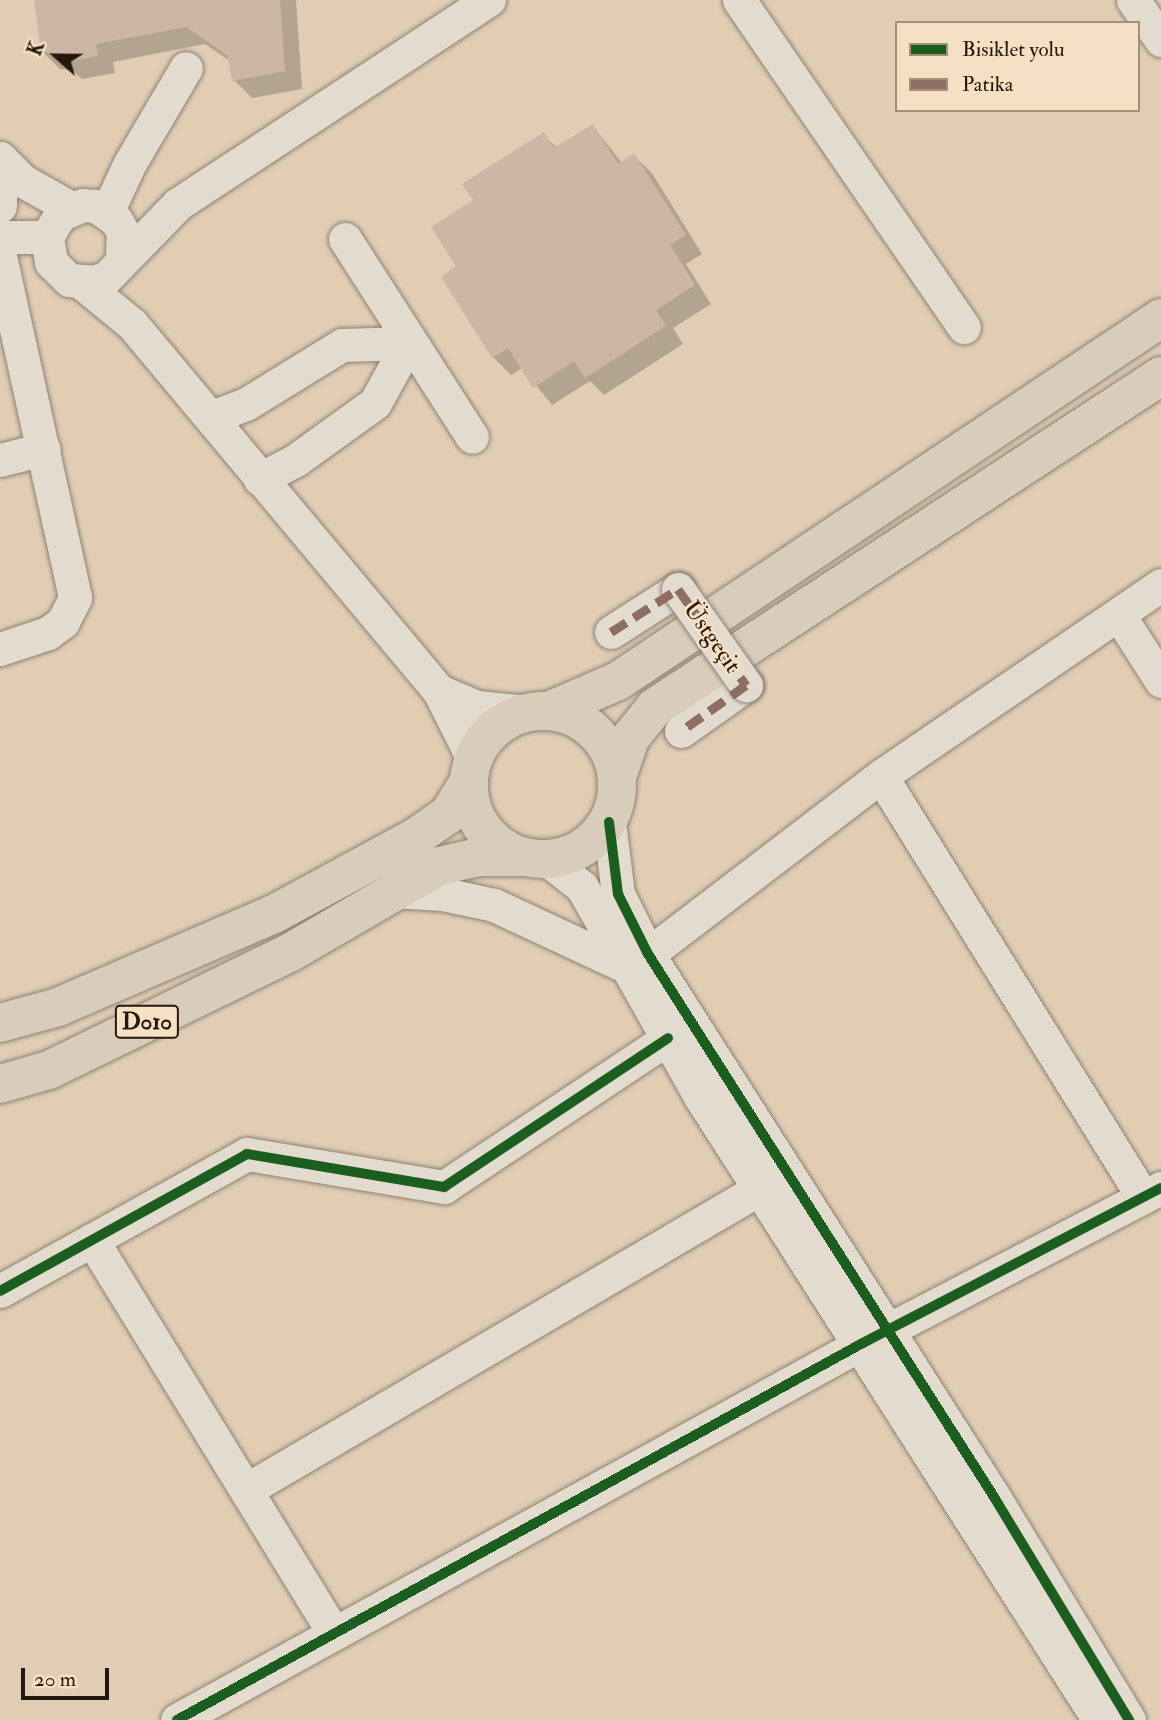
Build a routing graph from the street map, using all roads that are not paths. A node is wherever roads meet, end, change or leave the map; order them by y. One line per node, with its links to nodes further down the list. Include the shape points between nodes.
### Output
1 (740, 0): 17 (street)
2 (1133, 0): 4 (street)
3 (475, 4): 7 (street)
4 (1161, 40)
5 (186, 68): 9 (street)
6 (8, 166): 8 (street); 10 (street); 13 (street)
7 (178, 204): 9 (street); 12 (street)
8 (71, 208): 9 (street, via 83,205); 13 (street, via 60,215)
9 (107, 212): 12 (street, via 123,232)
10 (2, 234): 13 (street); 14 (street)
11 (345, 239): 18 (street)
12 (119, 263): 13 (street, via 95,282); 16 (street)
13 (62, 266): 14 (street); 16 (street)
14 (22, 303): 22 (street)
15 (1161, 318): 31 (highway, via 618,681)
16 (132, 324): 20 (street)
17 (964, 327)
18 (408, 343): 20 (street, via 342,345 246,404); 21 (street); 24 (street, via 375,403 296,460)
19 (1161, 376): 34 (highway, via 655,707 631,737)
20 (212, 417): 24 (street)
21 (472, 437)
22 (44, 449): 23 (street); 28 (street, via 75,598 63,622 48,634)
23 (0, 460)
24 (260, 479): 30 (street)
25 (1161, 585): 26 (street)
26 (1119, 615): 29 (street); 35 (street)
27 (611, 632): 32 (street, Üstgeçit, bridge, via 678,589 746,685)
28 (0, 649)
29 (1161, 681)
30 (439, 691): 31 (street, via 477,707); 33 (street)
31 (539, 711): 33 (highway, via 504,721 485,737); 34 (highway, via 575,717 595,731 610,750)
32 (681, 731)
33 (471, 771): 37 (highway, via 472,808 483,830 501,847); 40 (highway, via 448,815 274,914 58,1007)
34 (618, 774): 36 (highway, via 617,799)
35 (881, 776): 39 (street); 44 (street)
36 (609, 822): 37 (highway, via 593,841); 39 (street, via 618,894)
37 (535, 859): 38 (highway, via 479,857 439,866); 39 (street, via 582,887)
38 (393, 891): 39 (street, via 443,894 494,905); 42 (highway, D010, via 291,952 49,1070)
39 (636, 960): 41 (street); 43 (street)
40 (0, 1023)
41 (668, 1038): 43 (street); 45 (street, via 444,1187 247,1154)
42 (0, 1084)
43 (773, 1181): 47 (street); 48 (street)
44 (1152, 1193): 47 (street)
45 (92, 1240): 46 (street); 48 (street)
46 (0, 1291)
47 (874, 1337): 49 (street); 51 (street); 52 (street)
48 (246, 1490): 49 (street)
49 (334, 1633): 50 (street)
50 (177, 1720)
51 (1099, 1720)
52 (1129, 1720)

